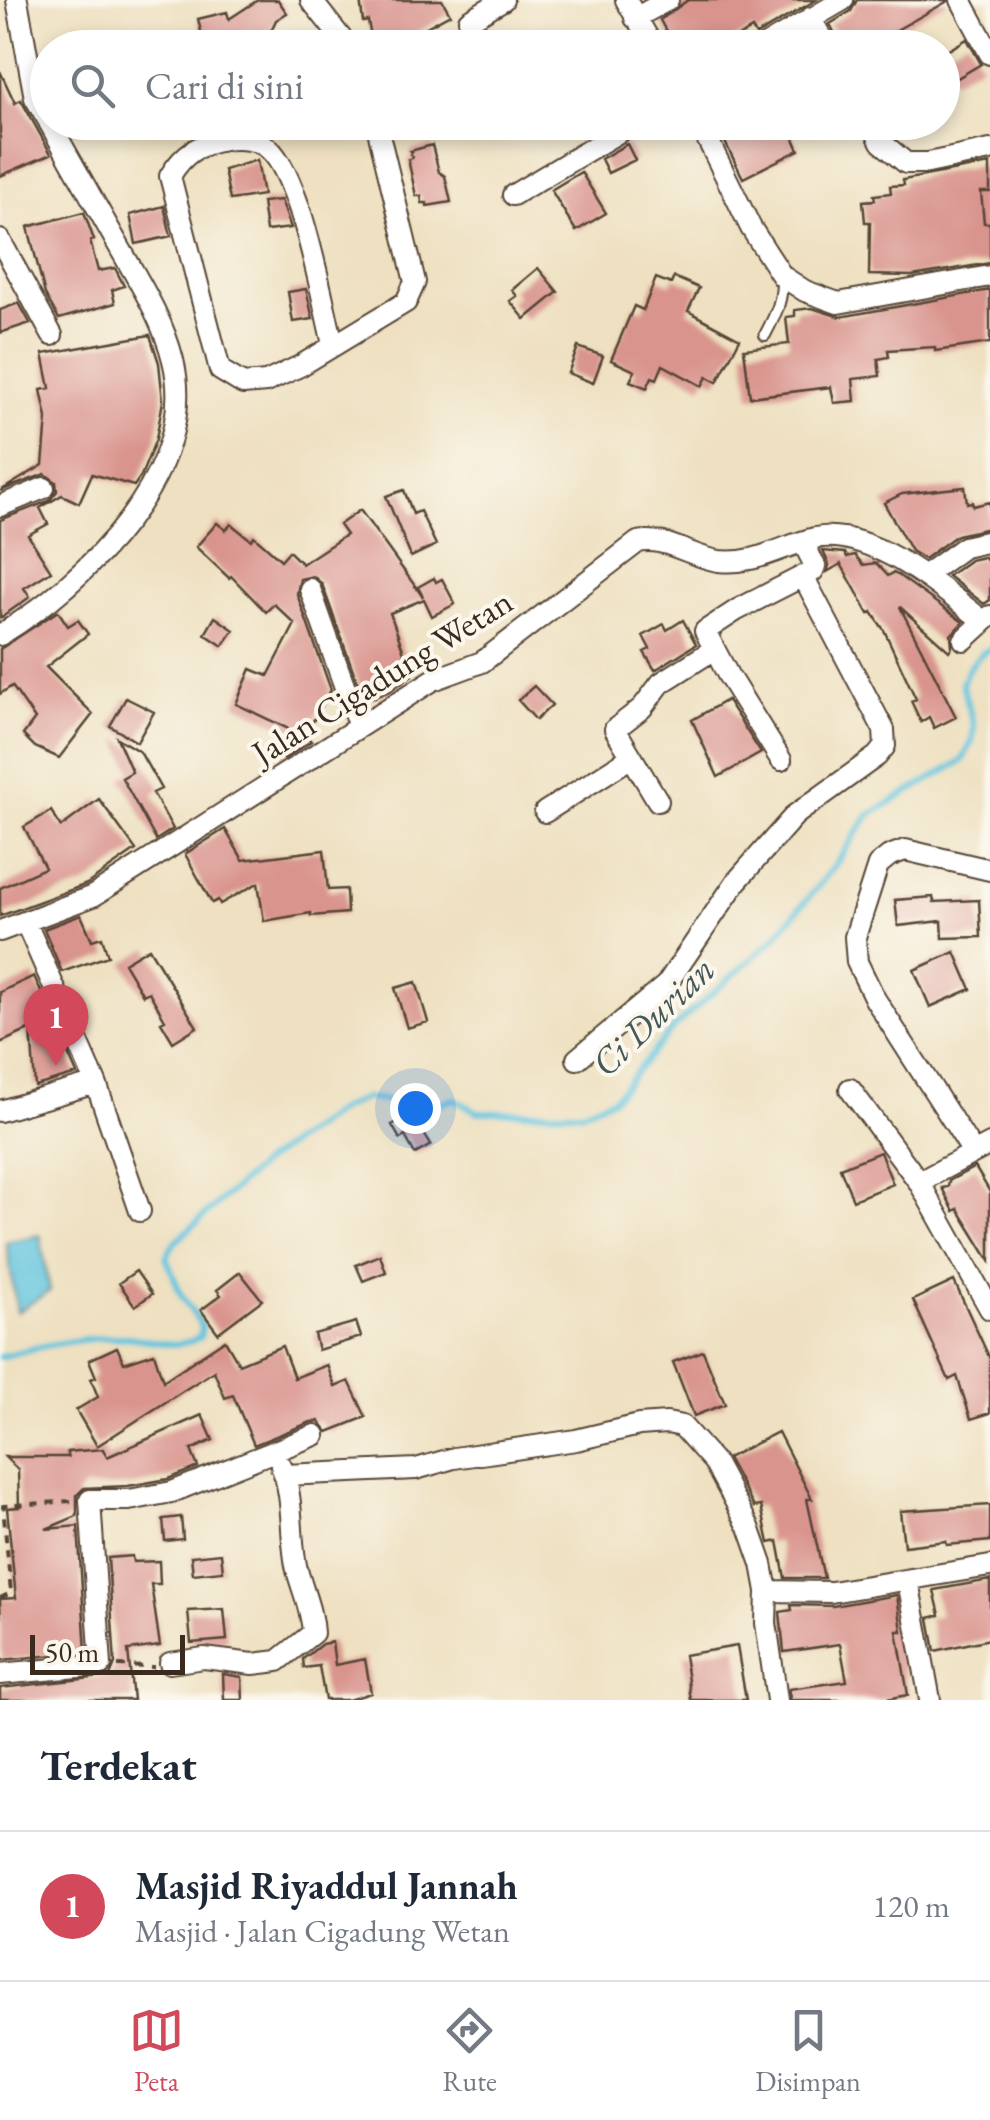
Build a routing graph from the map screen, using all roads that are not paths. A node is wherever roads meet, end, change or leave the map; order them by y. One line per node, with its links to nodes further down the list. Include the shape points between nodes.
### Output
1 (17, 0): 14 (street)
2 (311, 0): 10 (street)
3 (503, 0): 9 (street)
4 (668, 0): 7 (street)
5 (843, 0): 8 (street)
6 (961, 0): 13 (street)
7 (630, 9)
8 (810, 18): 11 (street); 12 (street)
9 (469, 20)
10 (335, 30)
11 (790, 30)
12 (817, 30)
13 (990, 54)
14 (30, 71)
15 (59, 140): 38 (street, via 160,320 174,364 177,423 147,496 91,564)
16 (229, 140): 29 (street, via 183,155 170,176 220,370 243,384 266,382)
17 (247, 140): 29 (street, via 267,148 280,165 301,215)
18 (380, 140): 29 (street, via 416,282 406,302)
19 (606, 140): 23 (street)
20 (708, 140): 25 (street)
21 (881, 140): 22 (street, via 906,164)
22 (990, 150)
23 (513, 195)
24 (0, 240): 27 (street)
25 (782, 276): 26 (street, via 838,303); 28 (lane, via 779,308)
26 (990, 276)
27 (52, 335)
28 (765, 335)
29 (334, 344)
30 (44, 488): 31 (street)
31 (0, 506)
32 (990, 541): 34 (street, via 964,546)
33 (802, 542): 34 (street, Jalan Cigadung Wetan, via 844,539); 35 (street, via 815,566); 41 (street, Jalan Cigadung Wetan, via 733,561 653,539 638,542 482,662 437,678)
34 (925, 575): 37 (street, Jalan Cigadung Wetan)
35 (803, 576): 40 (street, via 709,626); 49 (street, via 884,730 884,746 794,815 736,882 666,986)
36 (310, 589): 41 (street)
37 (986, 619): 39 (street)
38 (0, 635)
39 (964, 640)
40 (713, 650): 42 (street, via 661,682 642,708 618,724); 43 (street)
41 (359, 727): 47 (street, Jalan Cigadung Wetan, via 93,896)
42 (630, 758): 44 (street); 45 (street)
43 (782, 760)
44 (658, 801)
45 (545, 812)
46 (990, 870): 53 (street, via 905,850 890,856 878,865 855,937 857,962 875,1000)
47 (26, 923): 48 (street, Jalan Cigadung Wetan); 50 (street)
48 (0, 931)
49 (577, 1059)
50 (96, 1082): 52 (street); 55 (street)
51 (850, 1088): 54 (street)
52 (0, 1111)
53 (982, 1148): 54 (street)
54 (918, 1182): 56 (street)
55 (140, 1212)
56 (990, 1309)
57 (315, 1436): 58 (street)
58 (274, 1450): 59 (street); 64 (street, via 172,1492 90,1500 101,1665)
59 (285, 1474): 62 (street, via 416,1469 667,1422 682,1426 714,1462 748,1527); 63 (street, via 290,1533 313,1633 278,1661 204,1658)
60 (990, 1566): 61 (street)
61 (908, 1581): 62 (street, via 830,1592); 66 (street)
62 (767, 1591): 65 (street)
63 (165, 1666)
64 (0, 1674)
65 (777, 1700)
66 (930, 1700)

